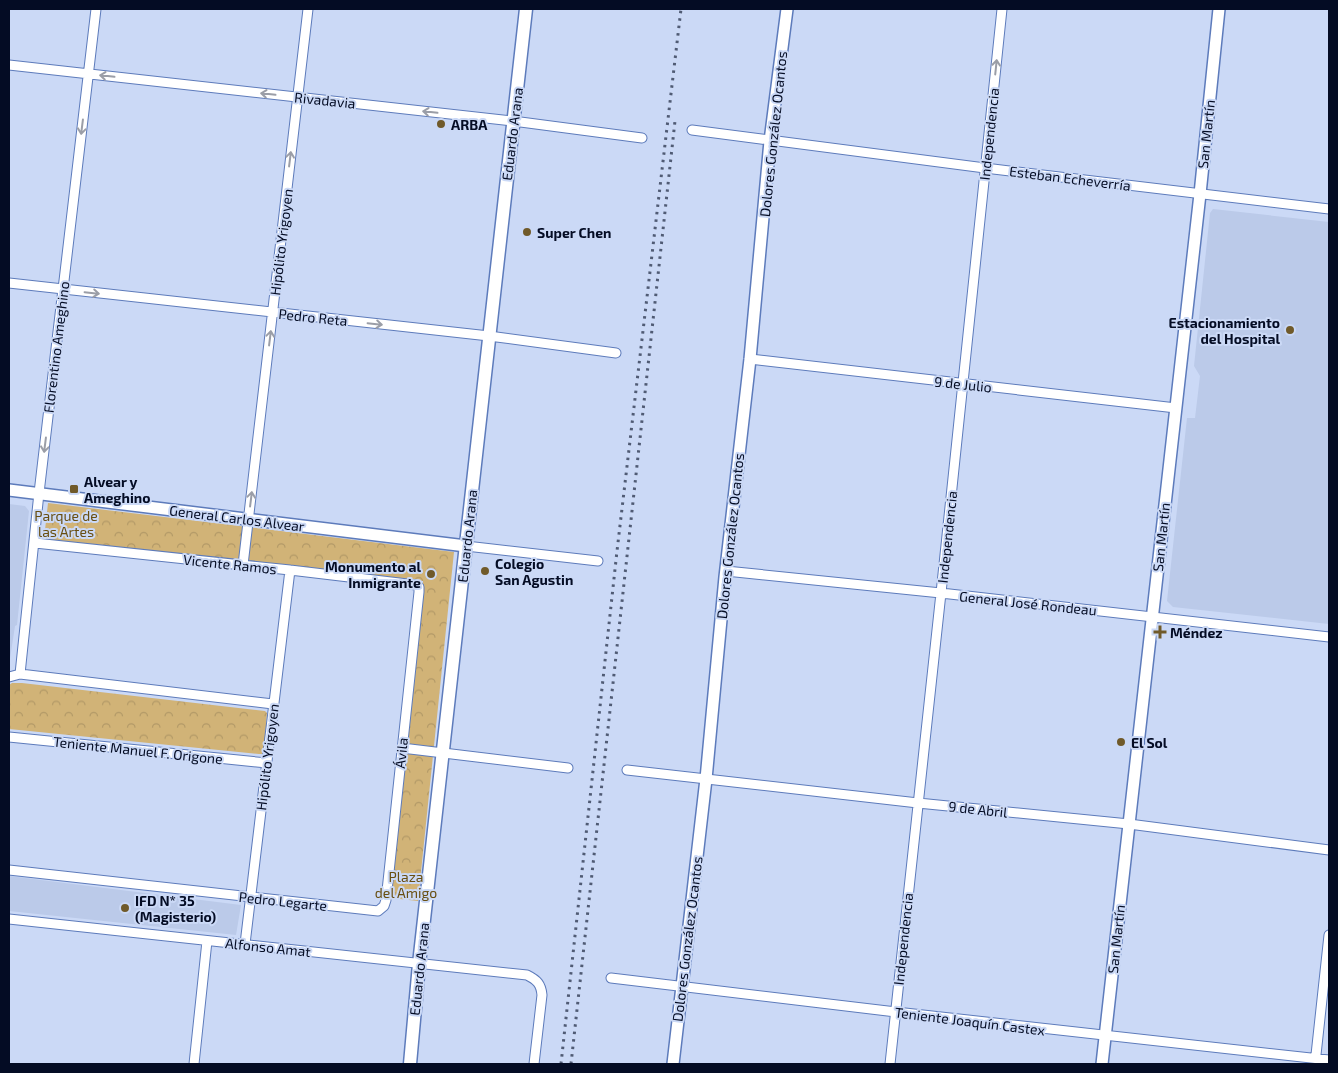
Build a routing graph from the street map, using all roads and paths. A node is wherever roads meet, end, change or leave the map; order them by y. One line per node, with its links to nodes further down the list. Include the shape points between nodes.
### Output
1 (96, 9): 8 (street, Florentino Ameghino)
2 (308, 9): 9 (street, Hipólito Yrigoyen)
3 (526, 9): 10 (main road, Eduardo Arana)
4 (788, 9): 13 (street, Dolores González Ocantos)
5 (1002, 9): 14 (street, Independencia, one-way to 5)
6 (1219, 9): 15 (street, San Martín)
7 (9, 65): 8 (street, Rivadavia)
8 (88, 74): 9 (street, Rivadavia, one-way to 8); 18 (street, Florentino Ameghino, one-way to 18)
9 (298, 97): 10 (street, Rivadavia, one-way to 9); 19 (street, Hipólito Yrigoyen, one-way to 9)
10 (513, 121): 12 (street, Rivadavia); 20 (main road, Eduardo Arana)
11 (692, 130): 13 (street, Esteban Echeverría)
12 (642, 138)
13 (770, 141): 14 (street, Esteban Echeverría); 22 (street, Dolores González Ocantos)
14 (985, 168): 15 (street, Esteban Echeverría); 23 (street, Independencia)
15 (1200, 194): 16 (street, Esteban Echeverría); 24 (street, San Martín)
16 (1329, 209)
17 (9, 283): 18 (street, Pedro Reta)
18 (64, 289): 19 (street, Pedro Reta, one-way to 19); 26 (street, Florentino Ameghino, one-way to 26)
19 (273, 312): 20 (street, Pedro Reta, one-way to 20); 27 (street, Hipólito Yrigoyen, one-way to 19)
20 (489, 336): 21 (street, Pedro Reta); 29 (main road, Eduardo Arana)
21 (616, 353)
22 (750, 360): 23 (street, 9 de Julio); 33 (street, Dolores González Ocantos)
23 (963, 384): 24 (street, 9 de Julio); 35 (street, Independencia)
24 (1176, 408): 36 (street, San Martín)
25 (9, 490): 26 (street, General Carlos Alvear)
26 (39, 493): 27 (street, General Carlos Alvear); 28 (street, Florentino Ameghino)
27 (249, 520): 29 (street, General Carlos Alvear); 31 (street, Hipólito Yrigoyen)
28 (35, 543): 31 (street, Vicente Ramos); 38 (street, Florentino Ameghino)
29 (466, 546): 30 (street); 43 (main road, Eduardo Arana)
30 (598, 561)
31 (243, 565): 32 (street, Vicente Ramos)
32 (290, 570): 34 (street, Vicente Ramos, via 416,585); 40 (street, Hipólito Yrigoyen)
33 (726, 571): 35 (street, General José Rondeau); 47 (street, Dolores González Ocantos)
34 (419, 592): 42 (street, Ávila)
35 (942, 593): 36 (street, General José Rondeau); 48 (street, Independencia)
36 (1152, 617): 37 (street, General José Rondeau); 49 (street, San Martín)
37 (1329, 637)
38 (20, 674): 39 (street); 40 (street)
39 (9, 677)
40 (273, 704): 44 (street, Hipólito Yrigoyen)
41 (9, 737): 44 (street, Teniente Manuel F. Origone)
42 (402, 748): 43 (street); 53 (street, Ávila, via 386,900)
43 (443, 752): 45 (street); 58 (main road, Eduardo Arana)
44 (266, 762): 52 (street, Hipólito Yrigoyen)
45 (568, 768)
46 (627, 770): 47 (street, 9 de Abril)
47 (706, 779): 48 (street, 9 de Abril); 60 (street, Dolores González Ocantos)
48 (918, 803): 49 (street, 9 de Abril); 61 (street, Independencia)
49 (1128, 824): 50 (street, 9 de Abril); 62 (street, San Martín)
50 (1329, 850)
51 (9, 870): 52 (street, Pedro Legarte)
52 (250, 898): 53 (street, Pedro Legarte); 57 (street, Hipólito Yrigoyen)
53 (378, 911)
54 (9, 919): 56 (street, Alfonso Amat)
55 (1329, 935): 64 (street)
56 (207, 941): 57 (street, Alfonso Amat); 65 (street)
57 (245, 944): 58 (street, Alfonso Amat)
58 (419, 964): 66 (main road, Eduardo Arana); 67 (street, Alfonso Amat, via 536,979 542,995)
59 (611, 978): 60 (street, Teniente Joaquín Castex)
60 (681, 986): 61 (street, Teniente Joaquín Castex); 68 (street, Dolores González Ocantos)
61 (896, 1012): 62 (street, Teniente Joaquín Castex); 69 (street, Independencia)
62 (1106, 1036): 64 (street, Teniente Joaquín Castex); 70 (street, San Martín)
63 (1329, 1060): 64 (street, Teniente Joaquín Castex)
64 (1315, 1062)
65 (194, 1064)
66 (410, 1064)
67 (534, 1064)
68 (673, 1064)
69 (890, 1064)
70 (1102, 1064)

